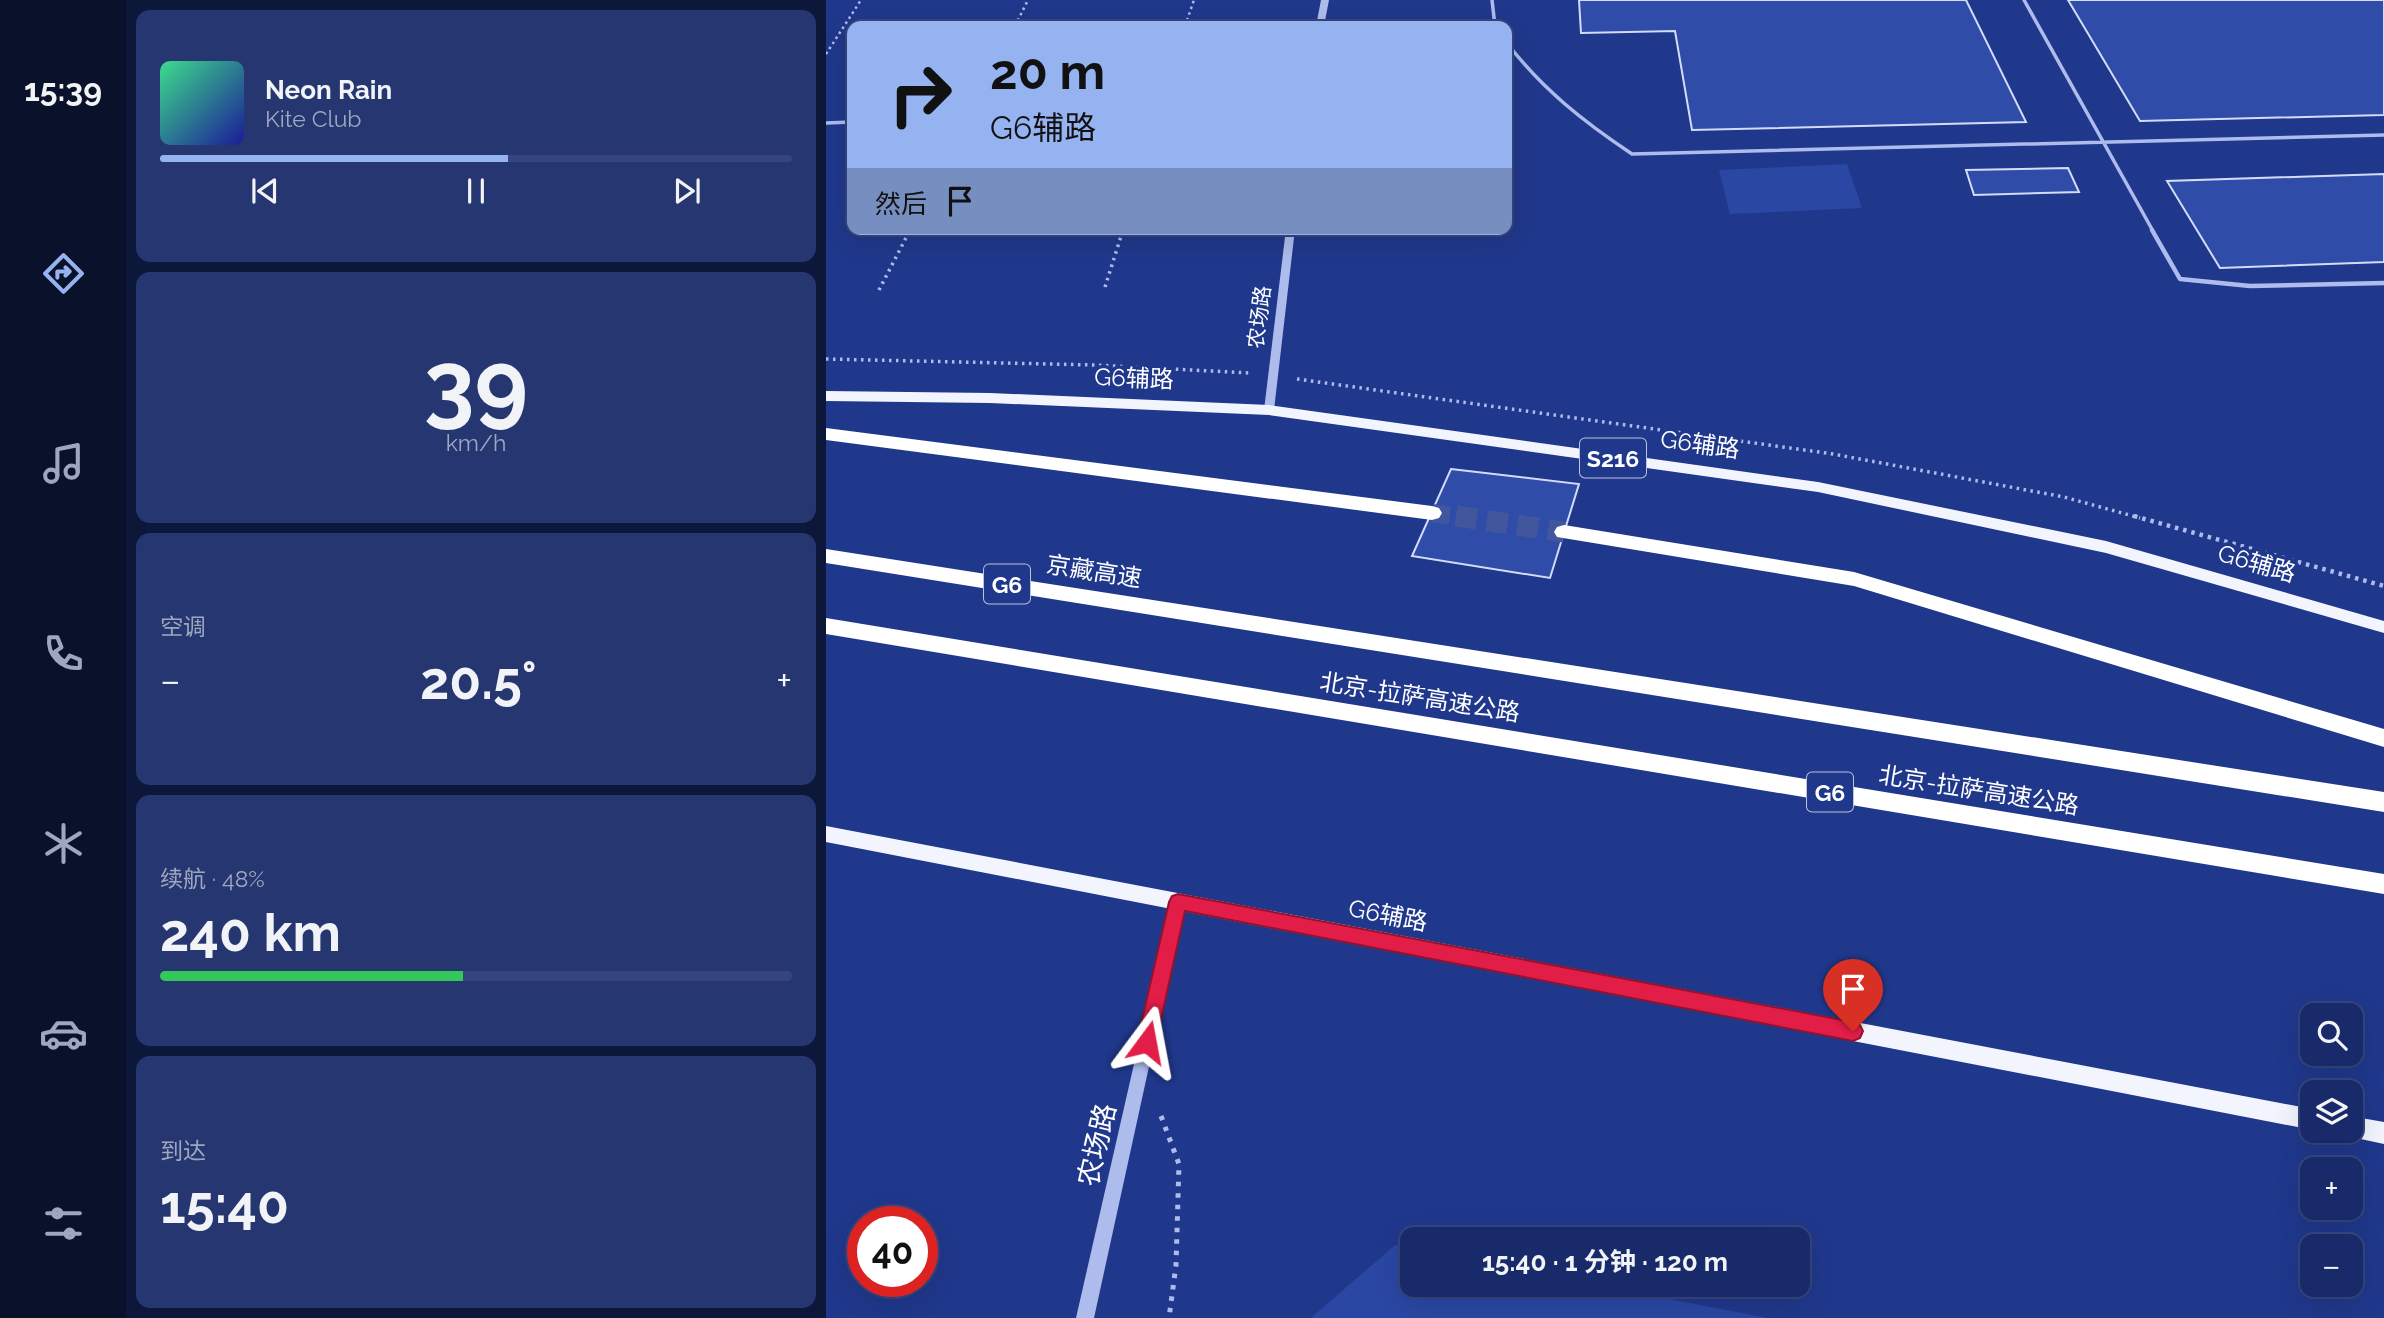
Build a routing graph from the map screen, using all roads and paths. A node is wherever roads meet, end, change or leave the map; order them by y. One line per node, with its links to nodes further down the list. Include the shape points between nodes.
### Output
1 (862, 0): 7 (path)
2 (1028, 0): 8 (path)
3 (1194, 0): 9 (path)
4 (1325, 0): 10 (street)
5 (1492, 0): 11 (lane)
6 (2024, 0): 18 (lane)
7 (848, 21)
8 (1018, 21)
9 (1187, 21)
10 (1322, 21)
11 (1494, 21)
12 (847, 22): 14 (path)
13 (1512, 50): 18 (lane, via 1527,72 1574,117 1632,154)
14 (826, 54)
15 (847, 122): 16 (lane)
16 (826, 123)
17 (2384, 135): 18 (lane)
18 (2104, 142): 22 (lane, via 2180,279 2250,286)
19 (907, 235): 24 (path)
20 (1121, 235): 23 (path)
21 (1290, 235): 26 (street, 农场路)
22 (2384, 283)
23 (1105, 287)
24 (879, 290)
25 (826, 397): 26 (main road, G6辅路 / S216, via 990,398)
26 (1269, 410): 33 (main road, G6辅路 / S216, via 1818,486 2106,547)
27 (826, 434): 28 (highway)
28 (1432, 513)
29 (1564, 532): 34 (highway, via 1854,579)
30 (826, 556): 32 (highway, 京藏高速 / G6)
31 (826, 626): 37 (highway, 北京-拉萨高速公路 / G6)
32 (1287, 627): 35 (highway, 北京-拉萨高速公路 / G6)
33 (2384, 627)
34 (2384, 738)
35 (2384, 802)
36 (826, 834): 38 (main road, G6辅路)
37 (2384, 884)
38 (1178, 902): 39 (street, 农场路); 40 (main road, G6辅路)
39 (1141, 1066): 43 (street, 农场路); 44 (path, via 1179,1164 1177,1265)
40 (2300, 1118)
41 (2363, 1129): 42 (main road)
42 (2384, 1133)
43 (1085, 1318)
44 (1169, 1318)

